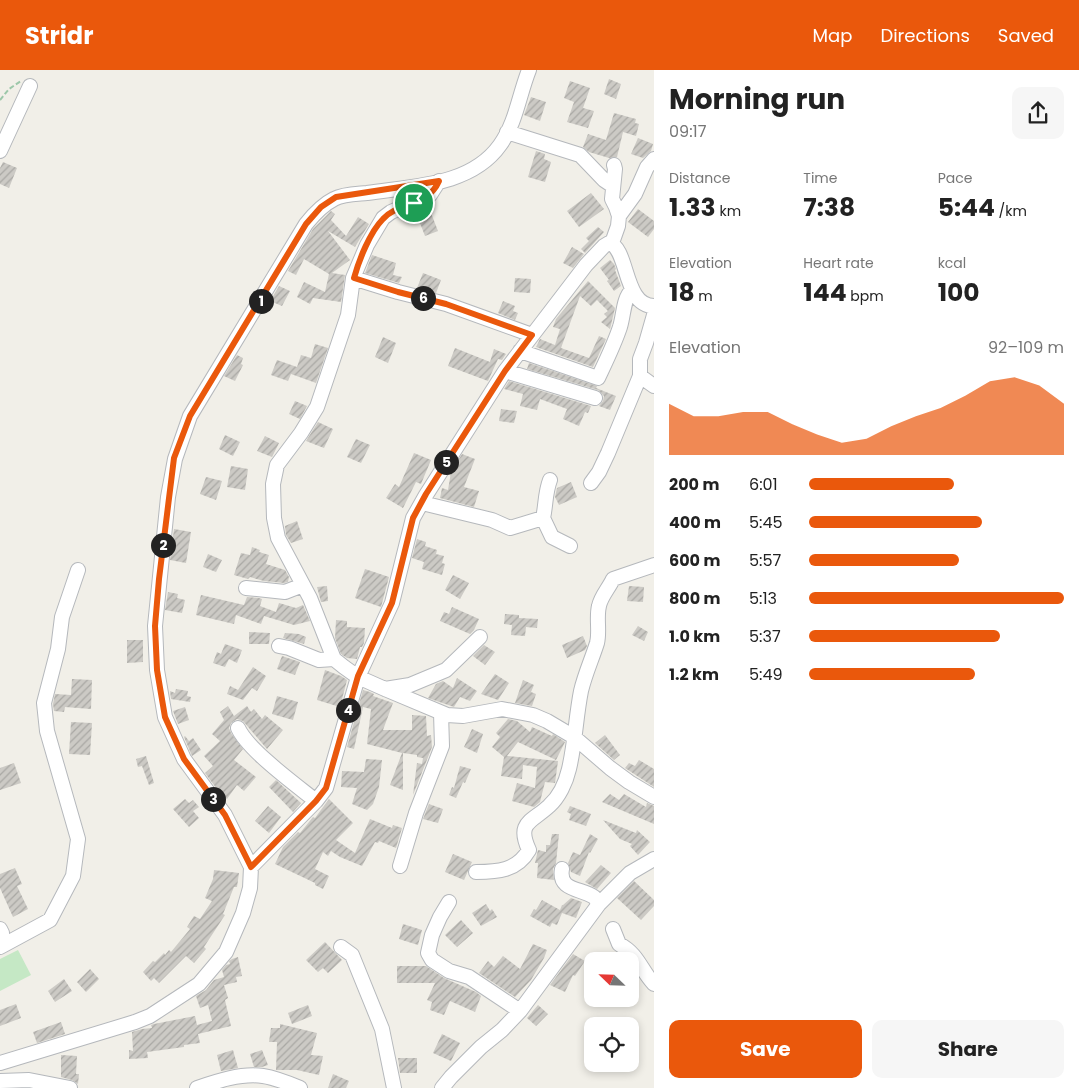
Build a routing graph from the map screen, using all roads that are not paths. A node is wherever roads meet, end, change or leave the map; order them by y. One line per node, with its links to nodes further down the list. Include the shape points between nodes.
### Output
1 (529, 70): 3 (street)
2 (30, 86): 4 (street)
3 (507, 132): 7 (street, via 500,145 474,170); 8 (street, via 580,155)
4 (0, 151)
5 (654, 159): 9 (street)
6 (614, 165): 8 (street)
7 (439, 181): 11 (street, via 430,195 383,218 367,244); 42 (street, via 336,197 321,207 306,224 190,416 174,458 155,626 157,670 165,717 184,759 225,815)
8 (613, 186): 9 (street, via 612,199)
9 (619, 216): 10 (street)
10 (612, 243): 12 (street); 15 (street, via 604,246 586,265)
11 (354, 278): 15 (street, via 446,304); 28 (street, via 348,315 317,407 277,465 273,484 278,538)
12 (632, 290): 13 (street, via 641,302); 16 (street, via 627,295 610,354 598,378)
13 (654, 306)
14 (654, 315): 18 (street, via 640,358)
15 (532, 335): 16 (street)
16 (520, 351): 17 (street)
17 (505, 371): 20 (street); 23 (street)
18 (640, 376): 19 (street); 22 (street, via 608,453)
19 (654, 386)
20 (595, 398)
21 (550, 480): 24 (street)
22 (591, 483)
23 (422, 502): 24 (street, via 492,520 510,528); 33 (street, via 413,518 392,603)
24 (543, 518): 25 (street, via 552,537)
25 (570, 546)
26 (654, 565): 37 (street, via 613,579 602,597 597,642 581,692)
27 (78, 570): 50 (street, via 62,617 58,649 44,703 46,731 78,839 73,876 50,920)
28 (303, 585): 29 (street, via 286,592); 32 (street)
29 (246, 588)
30 (480, 637): 34 (street, via 446,670 410,685)
31 (279, 646): 32 (street, via 319,660)
32 (334, 659): 33 (street)
33 (358, 676): 34 (street); 39 (street, via 326,788)
34 (384, 689): 35 (street)
35 (441, 713): 37 (street, via 463,716 502,709 533,715); 41 (street, via 442,746)
36 (238, 728): 39 (street, via 266,760)
37 (574, 737): 38 (street, via 616,773); 44 (street, via 568,772 558,795 550,806 528,822 524,832 529,850 524,859 516,866 495,872)
38 (654, 797)
39 (316, 801): 42 (street)
40 (654, 859): 46 (street, via 630,873)
41 (400, 866)
42 (251, 867): 54 (street, via 250,888 243,913 226,952 199,984 135,1022)
43 (562, 869): 46 (street, via 564,882 593,897)
44 (476, 872)
45 (449, 902): 53 (street, via 432,935 428,953 432,960 449,971 470,977)
46 (599, 904): 53 (street)
47 (0, 929): 49 (street)
48 (613, 929): 52 (street, via 619,944 638,960)
49 (0, 934)
50 (0, 946)
51 (341, 947): 60 (street, via 352,956 382,1029)
52 (654, 984)
53 (520, 1011): 61 (street)
54 (0, 1063)
55 (0, 1081): 56 (street)
56 (18, 1084): 57 (street, via 29,1080)
57 (70, 1088)
58 (197, 1088): 59 (street, via 240,1076 261,1075)
59 (300, 1088)
60 (394, 1088)
61 (442, 1088)

